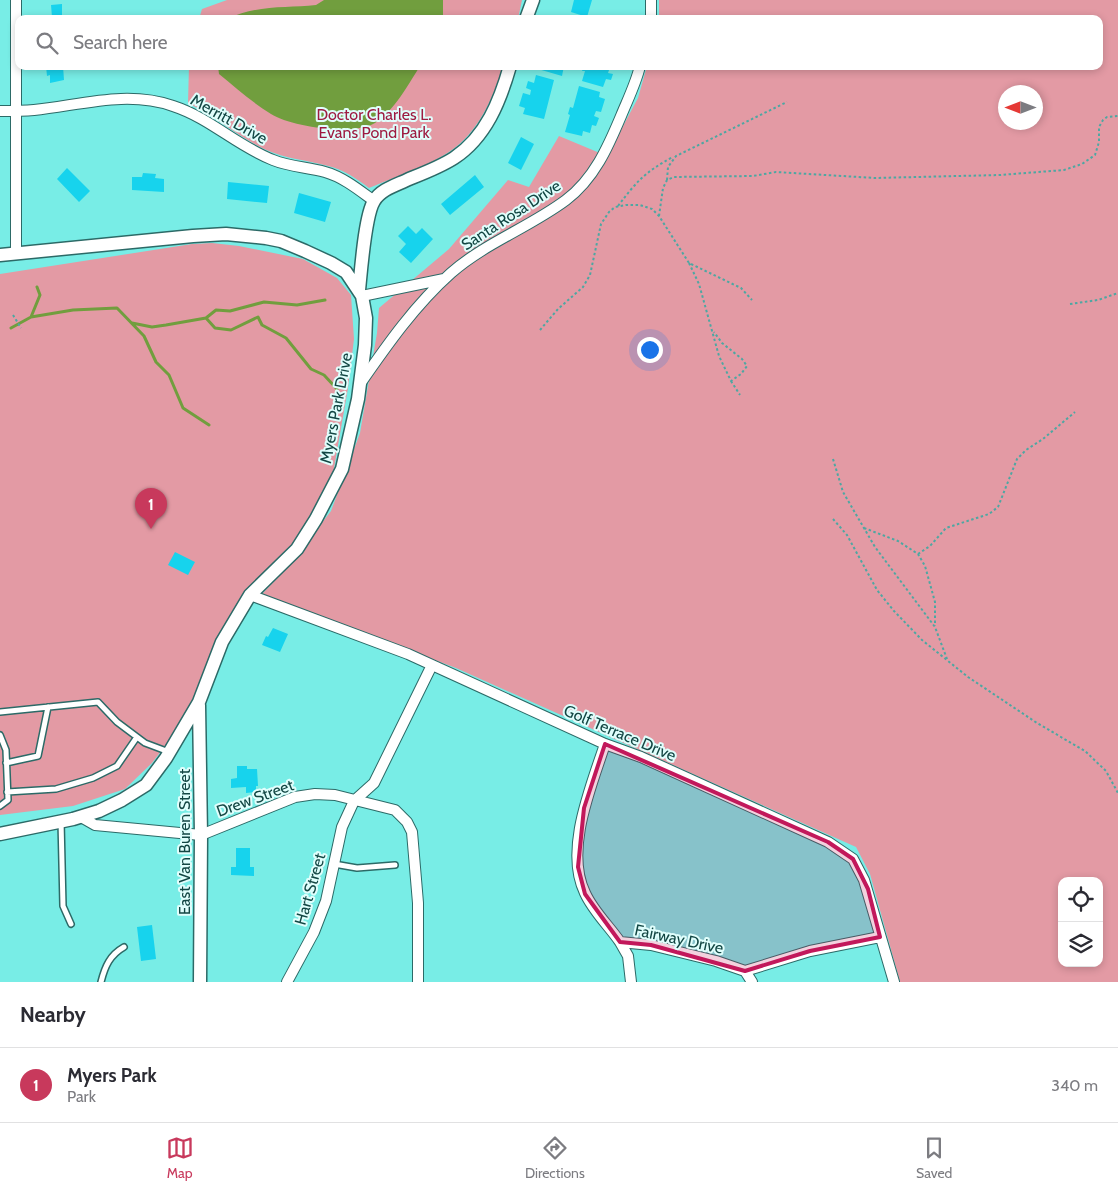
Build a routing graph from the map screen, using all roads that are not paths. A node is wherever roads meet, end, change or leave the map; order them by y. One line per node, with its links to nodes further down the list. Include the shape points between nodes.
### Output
1 (16, 0): 4 (street)
2 (533, 0): 5 (street)
3 (651, 0): 6 (street)
4 (16, 15)
5 (527, 15)
6 (651, 15)
7 (16, 70): 10 (street)
8 (509, 70): 12 (street, via 495,109 473,143 455,157 384,191)
9 (639, 70): 15 (street, Santa Rosa Drive, via 606,152 590,177 566,200 480,252)
10 (16, 111): 11 (street, Merritt Drive); 12 (street, Merritt Drive, via 96,100 155,100 199,116 234,140 274,160 337,176); 13 (street)
11 (0, 112)
12 (374, 201): 16 (street)
13 (16, 253): 14 (street, Myers Park Drive); 16 (street, Myers Park Drive, via 226,234 266,238 282,241 331,262 346,272)
14 (0, 255)
15 (446, 278): 16 (street, Santa Rosa Drive); 17 (street, Santa Rosa Drive, via 401,326)
16 (360, 293): 17 (street, Myers Park Drive, via 366,318)
17 (360, 385): 18 (street, Myers Park Drive, via 342,469 316,519 297,549)
18 (250, 595): 19 (street, Golf Terrace Drive); 20 (street, Myers Park Drive, via 222,642)
19 (432, 665): 25 (street, Golf Terrace Drive); 29 (street, via 374,783)
20 (199, 702): 26 (street, Myers Park Drive); 34 (street, East Van Buren Street)
21 (48, 707): 22 (lane); 24 (lane, via 98,702); 27 (lane, via 38,756)
22 (0, 712)
23 (0, 735): 27 (lane, via 6,750)
24 (137, 737): 26 (lane); 28 (lane, via 117,766 93,778 56,789)
25 (605, 744): 38 (street, Golf Terrace Drive, via 828,842 848,855 864,880); 39 (street, Fairway Drive, via 584,808 578,867 585,894)
26 (170, 752): 31 (street, Myers Park Drive, via 146,785 122,800)
27 (6, 764): 28 (lane)
28 (7, 792): 30 (lane, via 8,800)
29 (354, 801): 34 (street, Drew Street, via 335,795 295,797); 35 (street, Hart Street, via 342,827); 45 (street, Drew Street, via 395,810 408,822 412,832 418,903)
30 (0, 806)
31 (81, 817): 32 (street, Myers Park Drive); 34 (street, Drew Street, via 95,826)
32 (61, 821): 33 (street, Myers Park Drive); 37 (lane, via 63,906)
33 (0, 834)
34 (201, 835): 43 (street, East Van Buren Street)
35 (334, 864): 36 (lane, via 357,868); 44 (street, Hart Street, via 326,901 314,932)
36 (394, 864)
37 (71, 924)
38 (880, 937): 41 (street, via 810,951); 48 (street, Golf Terrace Drive)
39 (620, 942): 41 (street, Fairway Drive, via 651,945); 46 (street, via 628,956)
40 (124, 947): 42 (lane, via 115,952 105,966)
41 (745, 971): 47 (street)
42 (102, 982)
43 (200, 982)
44 (287, 982)
45 (418, 982)
46 (631, 982)
47 (752, 982)
48 (894, 982)

